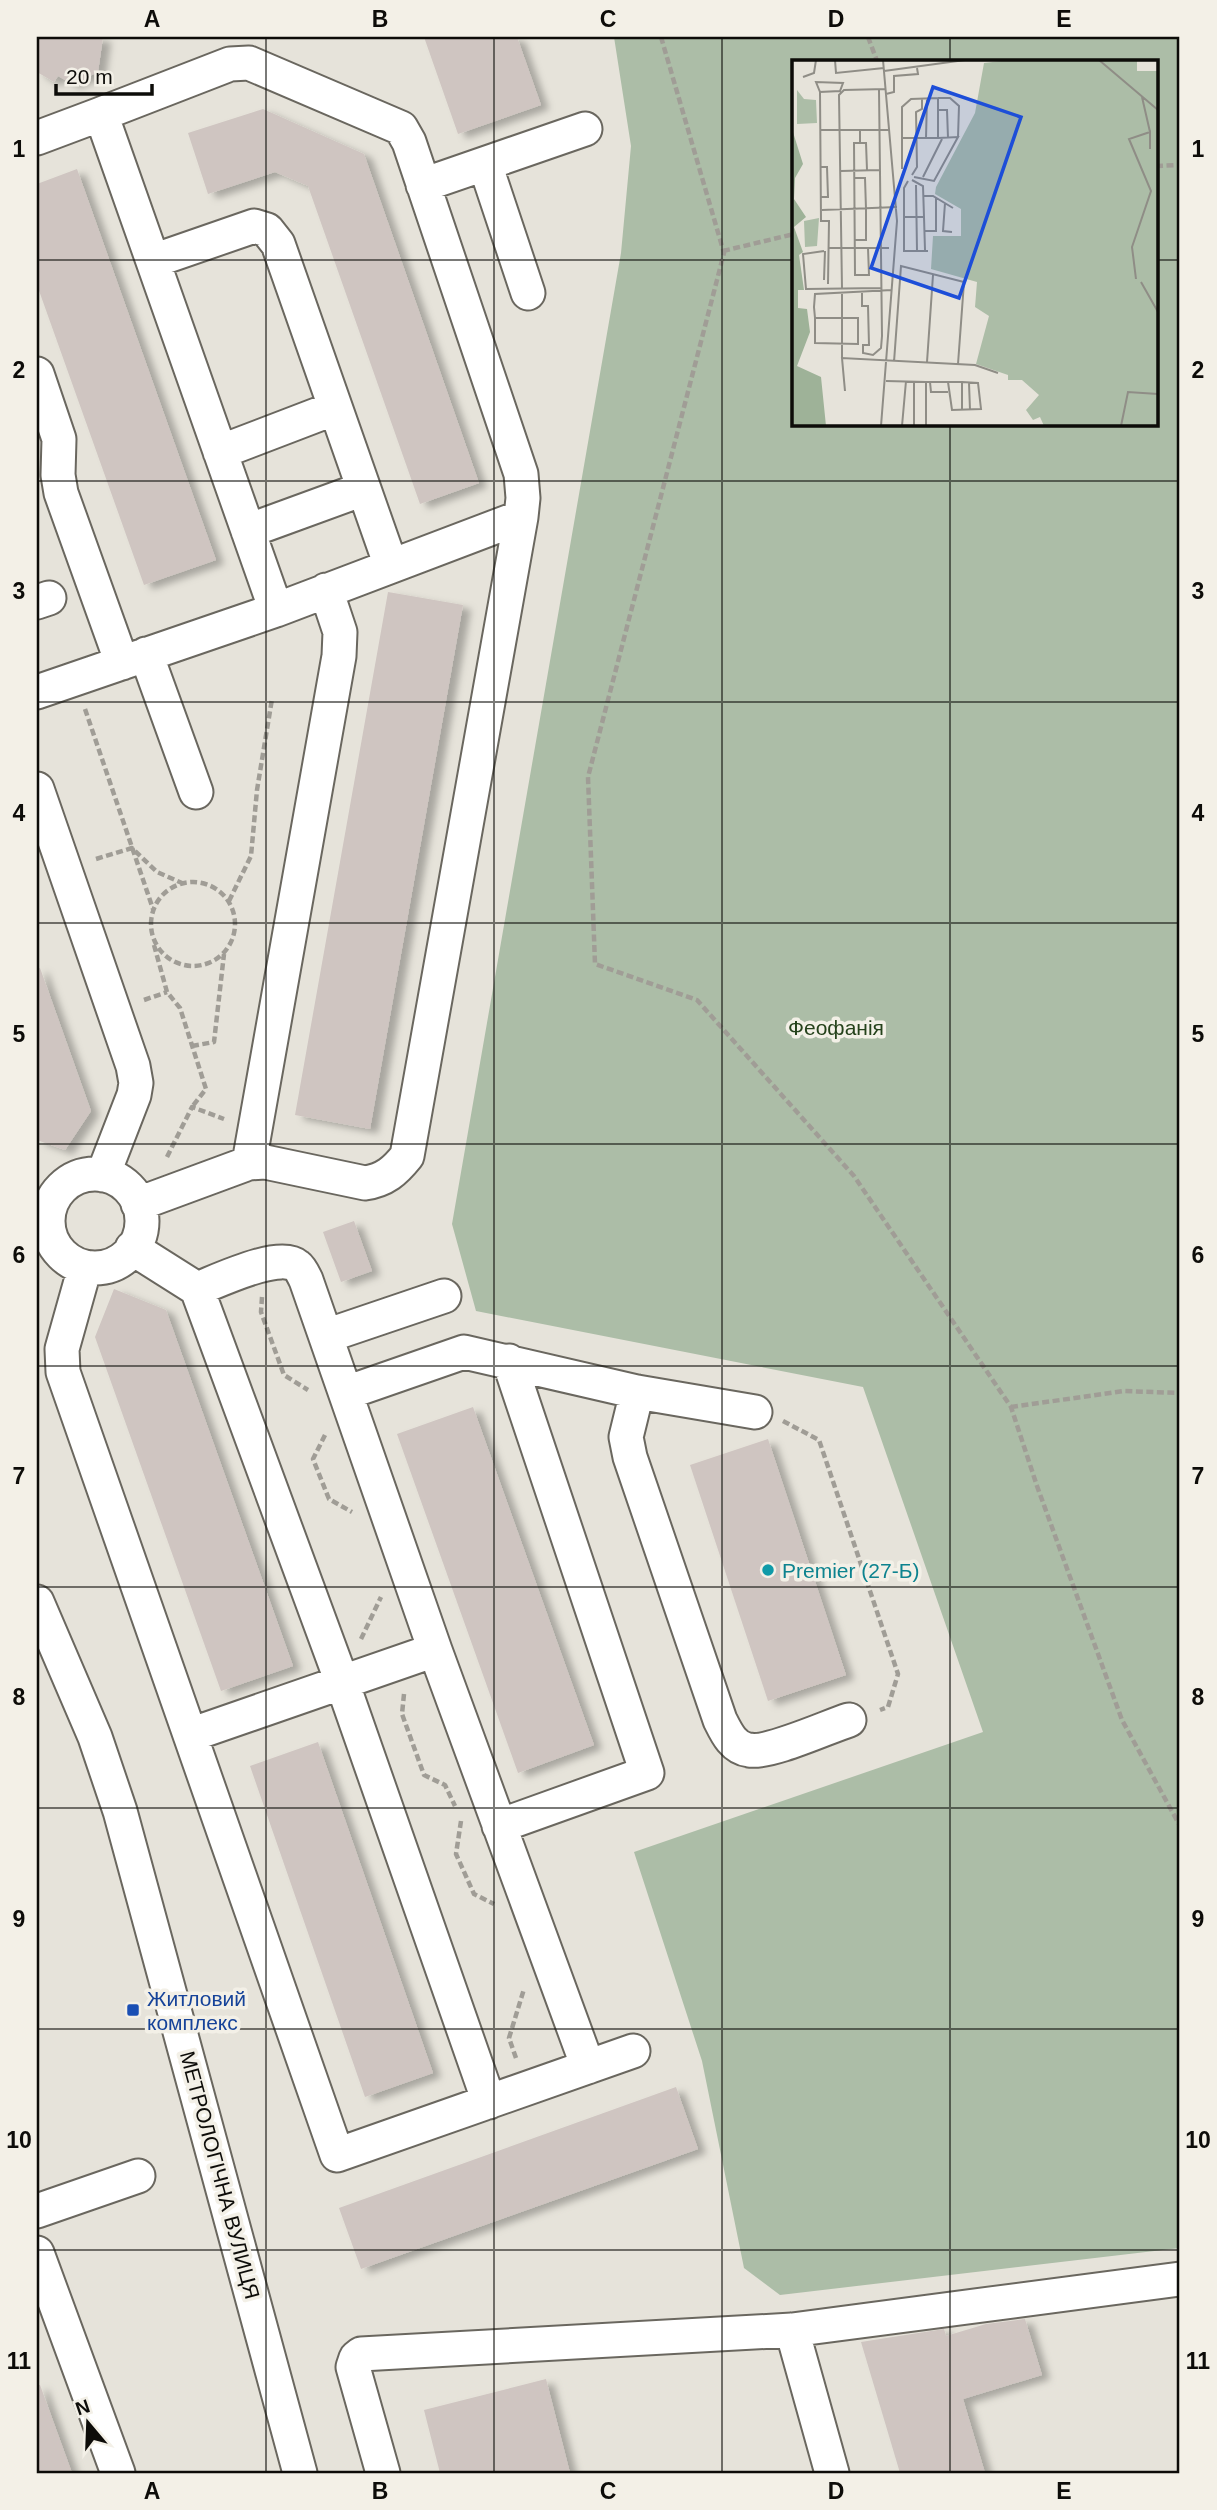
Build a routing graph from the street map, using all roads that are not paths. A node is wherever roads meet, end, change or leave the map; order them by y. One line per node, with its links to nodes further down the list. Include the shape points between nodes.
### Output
1 (101, 114): 3 (street); 5 (street, via 230,64 249,63 401,128); 6 (street)
2 (585, 130): 4 (street)
3 (37, 138)
4 (485, 164): 5 (street); 7 (street)
5 (423, 185): 12 (street, via 521,474)
6 (153, 261): 9 (street, via 254,226 267,230 278,244); 10 (street)
7 (528, 293)
8 (37, 374): 17 (street, via 59,439 61,493)
9 (335, 408): 10 (street); 11 (street)
10 (220, 452): 13 (street)
11 (363, 489): 13 (street); 14 (street)
12 (521, 517): 14 (street); 21 (street, via 407,1156 395,1171 365,1183 265,1162)
13 (248, 531): 16 (street)
14 (391, 566): 15 (street)
15 (326, 590): 16 (street); 21 (street, via 340,632 339,656)
16 (276, 610): 17 (street)
17 (134, 658): 18 (street); 20 (street)
18 (37, 692)
19 (37, 789): 22 (street, via 136,1083)
20 (195, 792)
21 (249, 1163): 23 (street)
22 (103, 1175): 23 (street, via 123,1184); 24 (street, via 77,1177 64,1185 54,1196)
23 (138, 1204): 25 (street, via 141,1226)
24 (44, 1239): 26 (street)
25 (132, 1248): 26 (street, via 114,1264); 27 (street)
26 (85, 1267): 39 (street, via 62,1349 63,1372)
27 (197, 1289): 29 (street, via 285,1261 298,1266 306,1280); 37 (street)
28 (444, 1296): 29 (street)
29 (326, 1336): 32 (street)
30 (509, 1361): 31 (street); 32 (street, via 464,1352); 40 (street, via 647,1773)
31 (637, 1392): 33 (street); 38 (street, via 625,1437 629,1457 730,1740 748,1751 770,1748)
32 (346, 1393): 35 (street)
33 (754, 1412)
34 (37, 1602): 36 (street, МЕТРОЛОГІЧНА ВУЛИЦЯ)
35 (435, 1650): 37 (street); 40 (street)
36 (47, 1651): 50 (street, МЕТРОЛОГІЧНА ВУЛИЦЯ, via 95,1737 120,1811)
37 (342, 1682): 39 (street); 43 (street)
38 (849, 1720)
39 (190, 1735): 43 (street, via 337,2155)
40 (499, 1826): 42 (street)
41 (633, 2051): 42 (street)
42 (588, 2067): 43 (street)
43 (489, 2102)
44 (138, 2176): 45 (street)
45 (37, 2211)
46 (37, 2253): 49 (street)
47 (1180, 2279): 48 (street)
48 (792, 2330): 51 (street, via 361,2354 354,2367); 52 (street)
49 (118, 2473)
50 (300, 2473)
51 (383, 2473)
52 (832, 2473)

